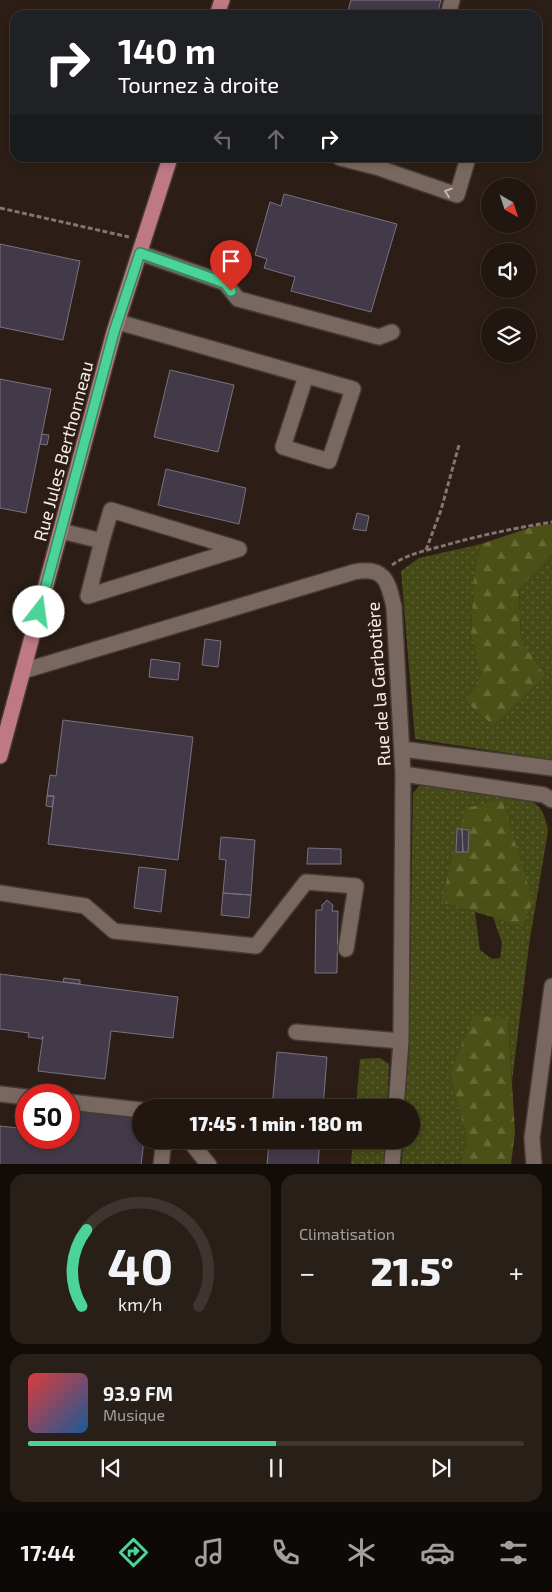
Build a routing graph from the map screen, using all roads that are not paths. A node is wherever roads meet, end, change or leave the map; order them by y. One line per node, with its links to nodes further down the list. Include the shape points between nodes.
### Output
1 (169, 162): 4 (main road, Rue Jules Berthonneau)
2 (377, 162): 3 (street, one-way to 2, via 457,195)
3 (467, 162)
4 (142, 247): 5 (main road, Rue Jules Berthonneau); 6 (street, via 225,283 238,299 379,337)
5 (118, 322): 7 (street); 8 (main road, Rue Jules Berthonneau)
6 (392, 332)
7 (306, 376): 7 (street, via 353,388 329,461 283,447)
8 (61, 531): 9 (street); 10 (main road, Rue Jules Berthonneau)
9 (102, 541): 9 (street, via 111,510 239,549 88,596)
10 (23, 671): 11 (street, Rue de la Garbotière, via 369,569 381,573 390,587 394,606); 12 (main road, Rue Jules Berthonneau)
11 (402, 749): 13 (street); 14 (street, Rue de la Garbotière)
12 (0, 756)
13 (552, 768)
14 (403, 774): 15 (street, via 544,795); 20 (street, Rue de la Garbotière)
15 (552, 800)
16 (0, 893): 17 (street, via 85,906 114,931 256,946 306,882 356,886)
17 (346, 949)
18 (552, 986): 32 (street, via 532,1138)
19 (296, 1032): 20 (street)
20 (401, 1041): 23 (street, Rue de la Garbotière)
21 (0, 1094): 22 (street)
22 (15, 1096)
23 (397, 1099)
24 (80, 1103): 25 (street)
25 (132, 1109)
26 (163, 1149): 29 (street)
27 (196, 1149): 30 (street)
28 (393, 1149): 31 (street)
29 (161, 1164)
30 (209, 1164)
31 (392, 1164)
32 (534, 1164)

